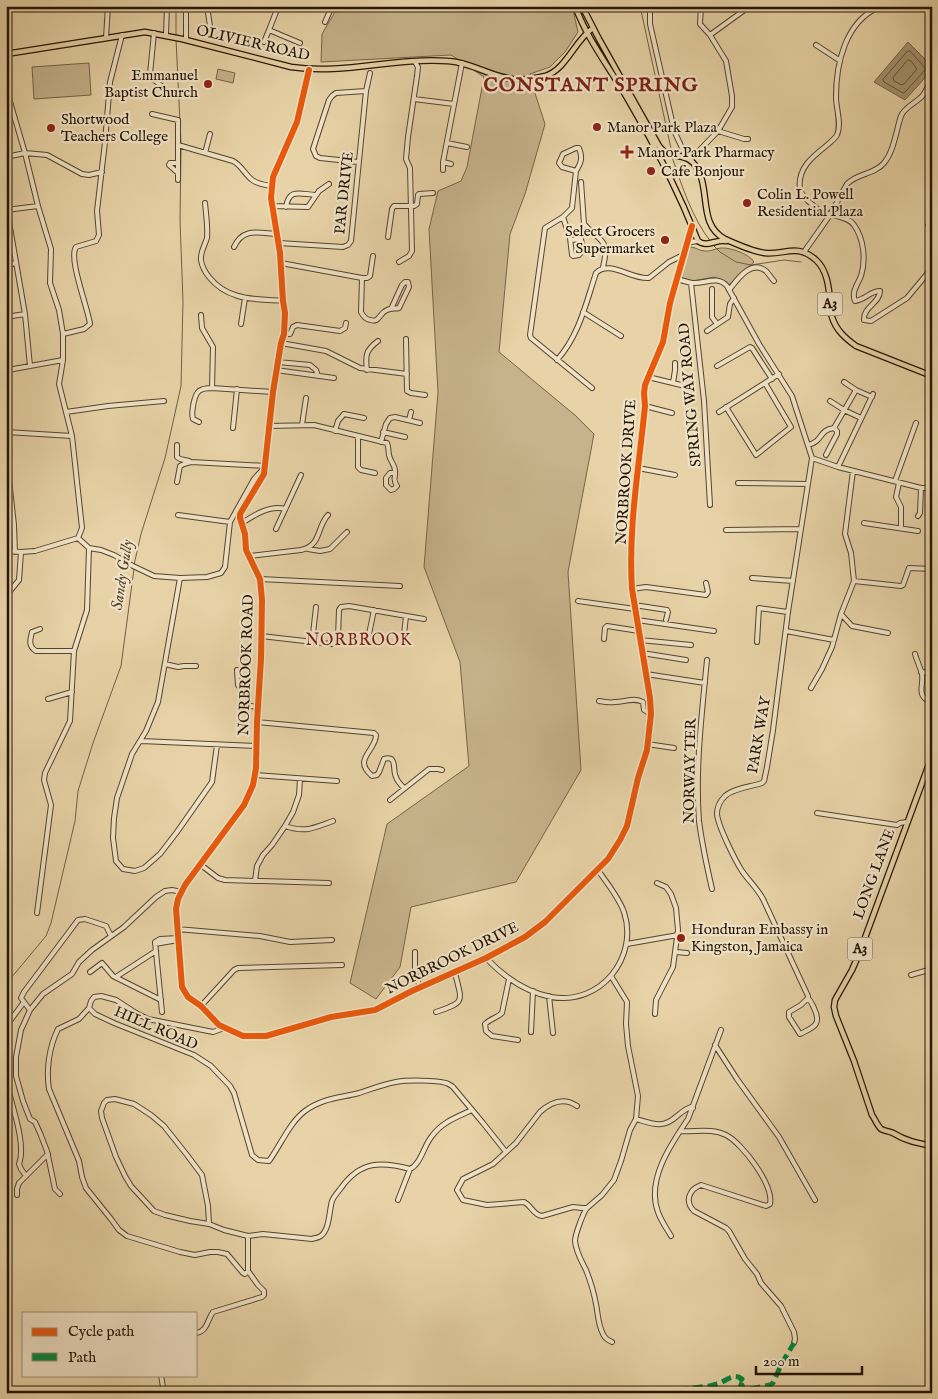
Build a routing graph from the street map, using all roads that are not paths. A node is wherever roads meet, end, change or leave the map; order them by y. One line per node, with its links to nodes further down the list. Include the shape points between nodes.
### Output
1 (108, 6): 22 (street)
2 (167, 6): 21 (street)
3 (186, 6): 23 (street)
4 (208, 6): 14 (street)
5 (280, 6): 16 (street)
6 (331, 6): 13 (street)
7 (575, 6): 17 (main road)
8 (582, 6): 15 (main road)
9 (650, 6): 49 (street, via 650,24 674,130)
10 (701, 6): 20 (street, via 700,24)
11 (750, 6): 20 (street)
12 (879, 7): 28 (street, via 860,20)
13 (325, 22)
14 (210, 26)
15 (593, 28): 17 (main road, OLIVIER ROAD); 48 (main road, via 659,146)
16 (269, 30): 24 (street); 25 (street)
17 (587, 32): 30 (main road, OLIVIER ROAD, via 558,68 545,76 506,78); 67 (main road, via 631,103)
18 (154, 33): 19 (main road, OLIVIER ROAD); 21 (main road, OLIVIER ROAD); 34 (street, via 150,74)
19 (122, 35): 22 (main road, OLIVIER ROAD); 58 (street, via 110,82)
20 (710, 35): 40 (street, via 726,61 732,96 732,107)
21 (168, 36): 23 (main road, OLIVIER ROAD)
22 (106, 38): 27 (main road, OLIVIER ROAD)
23 (184, 39): 31 (main road, OLIVIER ROAD)
24 (264, 42)
25 (300, 43)
26 (816, 45): 28 (street)
27 (6, 54)
28 (839, 60): 73 (street, via 836,98 839,126 836,136 814,156 800,175 801,194)
29 (415, 62): 30 (main road, OLIVIER ROAD); 31 (main road, OLIVIER ROAD); 37 (street, via 418,67)
30 (462, 63): 38 (street)
31 (309, 70): 63 (street, NORBROOK ROAD, via 296,122)
32 (370, 73): 36 (street, PAR DRIVE)
33 (932, 77): 73 (street, via 922,96 902,114 885,162 876,170 851,180)
34 (164, 88)
35 (6, 90): 46 (street)
36 (366, 91): 52 (street, PAR DRIVE); 52 (street, via 332,96 313,149 320,158)
37 (414, 99): 38 (street); 70 (street, via 406,158 410,168)
38 (454, 104): 43 (street)
39 (152, 114): 44 (street, via 178,120)
40 (718, 132): 42 (street); 51 (street)
41 (210, 134): 47 (street)
42 (748, 139)
43 (446, 143): 45 (street); 53 (street)
44 (181, 146): 47 (street); 54 (street)
45 (467, 147)
46 (25, 153): 50 (street); 58 (street, via 47,155 82,174); 68 (street)
47 (205, 153): 63 (street, via 238,163 250,179)
48 (671, 155): 49 (main road); 67 (main road, via 665,160)
49 (685, 157): 51 (main road)
50 (6, 158)
51 (690, 159): 75 (main road, via 701,175)
52 (358, 162): 81 (street, PAR DRIVE, via 350,243 343,247)
53 (443, 162): 55 (street); 56 (street)
54 (178, 163): 59 (street); 59 (street, via 169,165)
55 (451, 164)
56 (443, 170)
57 (576, 171): 57 (street, via 582,158 579,148 566,151 559,163); 74 (street, via 572,208)
58 (102, 172): 114 (street, via 97,211 98,238 76,247 74,251 90,324 84,329)
59 (178, 173): 60 (street)
60 (178, 180)
61 (581, 182): 93 (street, via 584,224 606,250)
62 (329, 184): 65 (street)
63 (272, 186): 69 (street, NORBROOK ROAD)
64 (433, 192): 70 (street, via 419,194 416,204)
65 (315, 195): 71 (street, via 308,207); 71 (street, via 292,194)
66 (206, 203): 101 (street, via 207,238 201,256 202,266 216,286)
67 (682, 203): 76 (main road)
68 (38, 206): 72 (street); 114 (street, via 51,249 50,283)
69 (272, 206): 71 (street); 77 (street, NORBROOK ROAD)
70 (410, 206): 78 (street, via 392,208); 89 (street, via 412,251)
71 (286, 207)
72 (7, 210): 90 (street)
73 (830, 215): 86 (street); 94 (street, via 853,223 863,247 863,268 854,294 856,301 880,291 879,298 867,310 864,320 871,321 907,298)
74 (563, 217): 79 (street); 122 (street, via 545,228 530,332 531,338)
75 (711, 225): 82 (main road, via 717,239); 83 (main road, via 722,237)
76 (692, 226): 80 (main road); 84 (street, NORBROOK DRIVE)
77 (277, 234): 81 (street, NORBROOK ROAD); 85 (street, via 252,232 239,238)
78 (388, 237)
79 (571, 240): 79 (street, via 581,239 583,250 579,255 573,256)
80 (698, 240): 82 (main road, via 704,244); 84 (street)
81 (279, 242): 91 (street, NORBROOK ROAD)
82 (713, 242): 83 (main road)
83 (735, 243): 86 (main road, via 765,253)
84 (686, 246): 87 (street, NORBROOK DRIVE)
85 (234, 247)
86 (804, 252): 133 (main road, A3, via 822,267 826,275 831,315 845,338 856,346)
87 (683, 255): 93 (street, via 649,278); 96 (street, NORBROOK DRIVE)
88 (373, 256): 95 (street, via 371,274)
89 (399, 262)
90 (16, 263): 92 (street); 106 (street)
91 (281, 263): 95 (street); 103 (street, NORBROOK ROAD)
92 (6, 265)
93 (603, 268): 105 (street, via 596,272)
94 (932, 268)
95 (362, 278): 104 (street, via 362,315 376,321)
96 (676, 279): 98 (street); 134 (street, NORBROOK DRIVE, via 663,342)
97 (774, 281): 100 (street, via 764,270 754,268 744,272)
98 (691, 283): 100 (street, via 715,280 724,283); 194 (street, SPRING WAY ROAD, via 704,401)
99 (712, 290): 111 (street, via 712,317)
100 (729, 290): 102 (street)
101 (245, 298): 103 (street); 110 (street)
102 (734, 298): 111 (street, via 728,317); 131 (street)
103 (283, 301): 115 (street, NORBROOK ROAD)
104 (391, 309): 104 (street, via 402,285 408,282 399,308)
105 (583, 312): 116 (street); 122 (street, via 568,346)
106 (25, 314): 108 (street); 125 (street)
107 (201, 315): 141 (street, via 202,328 213,347)
108 (6, 317)
109 (346, 323): 112 (street)
110 (241, 324)
111 (717, 324): 113 (street)
112 (340, 331): 115 (street, via 297,325 290,334); 117 (street)
113 (707, 331)
114 (63, 334): 121 (street)
115 (284, 334): 120 (street, NORBROOK ROAD)
116 (621, 336)
117 (339, 338)
118 (406, 339): 130 (street)
119 (378, 342): 129 (street, via 368,350)
120 (280, 343): 123 (street, NORBROOK ROAD); 129 (street, via 326,351)
121 (63, 360): 125 (street); 153 (street, via 59,384)
122 (557, 360): 142 (street)
123 (278, 362): 128 (street, NORBROOK ROAD); 132 (street, via 310,365)
124 (675, 363): 138 (street)
125 (30, 366): 127 (street)
126 (717, 366): 136 (street, via 750,347)
127 (8, 370)
128 (276, 370): 132 (street); 145 (street, NORBROOK ROAD)
129 (367, 370): 130 (street)
130 (407, 374): 146 (street, via 407,391)
131 (779, 374): 136 (street); 174 (street, via 792,396)
132 (318, 376): 135 (street)
133 (932, 376)
134 (648, 377): 138 (street); 150 (street, NORBROOK DRIVE)
135 (334, 378)
136 (772, 379): 139 (street)
137 (844, 382): 144 (street)
138 (673, 383): 140 (street)
139 (765, 383): 151 (street); 151 (street, via 791,427 756,455)
140 (681, 385)
141 (212, 388): 143 (street); 160 (street, via 202,389 196,394 191,414)
142 (592, 388)
143 (237, 389): 145 (street); 165 (street)
144 (856, 390): 152 (street); 158 (street, via 873,396)
145 (273, 392): 164 (street, NORBROOK ROAD)
146 (425, 395)
147 (306, 398): 163 (street)
148 (164, 401): 153 (street)
149 (830, 401): 152 (street)
150 (645, 406): 156 (street); 182 (street, NORBROOK DRIVE)
151 (726, 407): 155 (street)
152 (844, 410): 158 (street); 166 (street)
153 (66, 412): 170 (street)
154 (411, 412): 159 (street)
155 (719, 412)
156 (672, 413)
157 (364, 418): 167 (street, via 344,414)
158 (861, 418): 181 (street)
159 (409, 420): 161 (street); 169 (street, via 390,418)
160 (199, 422)
161 (420, 423)
162 (916, 423): 189 (street)
163 (302, 425): 164 (street); 167 (street)
164 (269, 426): 180 (street, NORBROOK ROAD)
165 (233, 428)
166 (834, 428): 174 (street, via 825,430 817,442); 177 (street, via 837,434)
167 (335, 431): 171 (street)
168 (6, 432): 170 (street)
169 (383, 432): 172 (street); 173 (street)
170 (72, 436): 208 (street, via 82,528)
171 (358, 436): 173 (street); 185 (street, via 358,466)
172 (405, 437)
173 (380, 442): 184 (street, via 388,445)
174 (808, 444): 178 (street)
175 (177, 445): 179 (street, via 176,457)
176 (6, 452): 212 (street)
177 (826, 455)
178 (812, 458): 181 (street); 191 (street, PARK WAY)
179 (191, 462): 180 (street); 188 (street, via 180,466)
180 (266, 466): 199 (street, via 254,478); 200 (street, NORBROOK ROAD, via 242,510)
181 (838, 467): 183 (street)
182 (638, 468): 186 (street); 223 (street, NORBROOK DRIVE, via 634,497)
183 (853, 471): 189 (street); 220 (street, via 845,534)
184 (395, 473)
185 (374, 474)
186 (675, 475)
187 (301, 476): 195 (street)
188 (177, 482)
189 (897, 482): 192 (street); 202 (street)
190 (738, 484): 191 (street)
191 (808, 484): 204 (street, PARK WAY)
192 (921, 488): 193 (street); 198 (street)
193 (932, 488)
194 (710, 505)
195 (285, 509): 200 (street, via 255,514); 203 (street)
196 (178, 515): 199 (street)
197 (328, 515): 210 (street, via 316,541)
198 (918, 516)
199 (230, 522): 216 (street, via 227,563 223,571 207,577)
200 (242, 523): 214 (street, NORBROOK ROAD)
201 (864, 523): 202 (street)
202 (901, 528): 206 (street)
203 (276, 529)
204 (801, 529): 205 (street); 219 (street, PARK WAY)
205 (726, 530)
206 (918, 531)
207 (347, 532): 210 (street, via 330,549 320,552)
208 (78, 538): 209 (street); 213 (street)
209 (89, 548): 216 (street, via 114,555 150,575); 249 (street, via 87,610)
210 (308, 549): 214 (street)
211 (6, 551): 212 (street)
212 (15, 552): 213 (street)
213 (21, 552): 224 (street, via 20,578)
214 (248, 556): 217 (street, NORBROOK ROAD)
215 (932, 569): 220 (street, via 909,568 901,586)
216 (180, 578): 254 (street)
217 (260, 578): 222 (street); 241 (street, NORBROOK ROAD)
218 (752, 578): 219 (street)
219 (793, 580): 229 (street, PARK WAY)
220 (854, 581): 230 (street)
221 (706, 583): 223 (street, via 706,595 646,587)
222 (400, 586)
223 (632, 589): 227 (street, NORBROOK DRIVE)
224 (6, 596)
225 (578, 601): 227 (street)
226 (316, 607): 246 (street)
227 (635, 607): 233 (street, NORBROOK DRIVE); 234 (street, via 667,610)
228 (374, 610): 231 (street); 240 (street); 246 (street, via 341,608 338,610 336,643)
229 (788, 612): 238 (street, PARK WAY); 245 (street, via 759,608)
230 (841, 614): 239 (street, via 852,626); 244 (street)
231 (406, 616): 232 (street); 247 (street)
232 (424, 619)
233 (637, 620): 236 (street, NORBROOK DRIVE); 237 (street)
234 (666, 620)
235 (40, 629): 249 (street, via 32,632 30,639 34,650)
236 (638, 631): 242 (street, via 607,626); 243 (street, NORBROOK DRIVE)
237 (714, 631)
238 (786, 631): 244 (street); 317 (street, PARK WAY, via 764,781 725,796 717,814 727,843 742,871 758,889)
239 (888, 633)
240 (369, 634)
241 (261, 636): 246 (street); 266 (street, NORBROOK ROAD)
242 (604, 639)
243 (640, 640): 248 (street); 250 (street, NORBROOK DRIVE)
244 (834, 640): 261 (street)
245 (757, 642)
246 (312, 643)
247 (403, 644)
248 (691, 645)
249 (74, 651): 262 (street)
250 (642, 653): 252 (street); 259 (street, NORBROOK DRIVE)
251 (915, 654): 257 (street)
252 (686, 660)
253 (707, 660): 260 (street, NORWAY TER)
254 (165, 664): 255 (street); 269 (street, via 154,716)
255 (196, 666)
256 (237, 670): 266 (street, via 244,705)
257 (922, 672): 258 (street); 265 (street, via 920,691)
258 (932, 673)
259 (646, 674): 260 (street); 267 (street, NORBROOK DRIVE)
260 (705, 683): 292 (street, NORWAY TER, via 700,733 699,821)
261 (811, 688)
262 (72, 692): 263 (street); 294 (street, via 68,727 45,773 51,805)
263 (48, 700)
264 (599, 701): 267 (street, via 640,700 644,710)
265 (932, 702)
266 (257, 707): 268 (street, NORBROOK ROAD)
267 (650, 714): 270 (street, NORBROOK DRIVE)
268 (256, 722): 272 (street, NORBROOK ROAD); 279 (street, via 374,733 376,738 365,756 365,766 370,775 375,776 380,772 384,759 391,758 395,776)
269 (141, 741): 271 (street); 271 (street, via 123,778 114,818 116,861 129,871 144,868 160,854 204,795 212,782)
270 (647, 744): 273 (street); 288 (street, NORBROOK DRIVE, via 627,826 616,848)
271 (217, 745): 272 (street)
272 (256, 746): 276 (street, NORBROOK ROAD)
273 (674, 748)
274 (932, 756): 283 (main road, LONG LANE / A3)
275 (442, 770): 279 (street, via 429,769)
276 (255, 775): 277 (street); 287 (street, NORBROOK ROAD, via 244,805)
277 (300, 779): 278 (street); 285 (street, via 299,795)
278 (337, 781)
279 (404, 788): 280 (street)
280 (390, 800)
281 (817, 813): 284 (street)
282 (333, 821): 285 (street, via 310,829)
283 (906, 822): 284 (street); 286 (main road, LONG LANE / A3)
284 (897, 825): 286 (street)
285 (285, 826): 289 (street, via 263,855)
286 (903, 831): 339 (main road, LONG LANE / A3, via 852,970 834,1007 872,1115 882,1129 915,1143)
287 (201, 865): 289 (street, via 218,878); 293 (street, NORBROOK ROAD)
288 (597, 870): 300 (street, via 620,902 627,927); 305 (street, NORBROOK DRIVE, via 533,932)
289 (255, 881): 290 (street)
290 (329, 883)
291 (657, 883): 296 (street, via 671,894 678,916)
292 (712, 890)
293 (181, 892): 295 (street, NORBROOK ROAD, via 176,903); 297 (street, via 165,891 156,896)
294 (37, 913)
295 (177, 929): 298 (street, NORBROOK ROAD); 299 (street, via 260,936 290,942)
296 (678, 935): 300 (street); 303 (street)
297 (111, 936): 319 (street, via 106,926 78,920 24,992 21,998); 322 (street, via 79,962 72,974 43,994)
298 (178, 939): 301 (street, via 155,944); 320 (street, NORBROOK ROAD, via 182,987 188,997)
299 (332, 940)
300 (627, 944): 311 (street, via 622,960)
301 (156, 951): 312 (street); 318 (street)
302 (415, 952): 314 (street, via 415,974)
303 (676, 952): 304 (street); 325 (street, via 673,967 656,1000)
304 (687, 953)
305 (486, 958): 309 (street, NORBROOK DRIVE); 313 (street)
306 (342, 966): 320 (street, via 238,968)
307 (932, 969): 310 (street)
308 (90, 972): 312 (street, via 102,963)
309 (455, 973): 314 (street, NORBROOK DRIVE); 324 (street, via 459,1002)
310 (911, 975)
311 (611, 976): 316 (street, via 597,988 573,997); 337 (street, via 627,1002 628,1046 638,1096)
312 (116, 977): 318 (street)
313 (509, 979): 315 (street); 331 (street, via 502,1013 490,1018 485,1024 486,1031 492,1036)
314 (420, 987): 326 (street, NORBROOK DRIVE, via 375,1010 331,1017 266,1036 243,1036)
315 (533, 991): 316 (street); 329 (street)
316 (549, 996): 330 (street)
317 (808, 998): 317 (street, PARK WAY, via 818,1020 816,1025 800,1034 789,1018 789,1012)
318 (161, 1000): 323 (street)
319 (24, 1002): 322 (street); 327 (street)
320 (201, 1006): 326 (street, NORBROOK ROAD)
321 (89, 1008): 326 (street, via 94,998 101,996 116,1000 148,1019 212,1032); 336 (street, HILL ROAD, via 94,1014 194,1055 211,1066 230,1086 252,1155 258,1160 269,1161 284,1136 311,1107 325,1100 396,1082 447,1083); 352 (street, via 79,1019 58,1030 48,1080 52,1099 79,1161 86,1188 119,1230 128,1236 195,1255 222,1252 243,1273)
322 (30, 1010): 341 (street, via 17,1048 16,1076 30,1119 35,1122)
323 (162, 1012)
324 (436, 1012)
325 (655, 1014)
326 (224, 1028)
327 (6, 1029)
328 (721, 1030): 332 (street)
329 (531, 1032)
330 (553, 1034)
331 (518, 1040)
332 (715, 1046): 335 (street); 347 (street, via 779,1137)
333 (6, 1079): 343 (street, via 22,1151 19,1164)
334 (577, 1106): 340 (street, via 562,1101 550,1104)
335 (693, 1108): 337 (street, via 686,1109 665,1124 650,1124); 338 (street)
336 (472, 1110): 340 (street, HILL ROAD); 342 (street, via 447,1121 438,1129)
337 (636, 1119): 348 (street, via 614,1180)
338 (680, 1131): 351 (street, via 663,1161 655,1184 658,1213); 357 (street, via 715,1131 726,1135 750,1157 764,1180 771,1198 766,1206 701,1185 695,1187 688,1200 694,1212 729,1231 744,1259 781,1306 794,1332)
339 (932, 1146)
340 (506, 1152): 348 (street, via 493,1164 463,1179 457,1190 463,1200 487,1205 524,1202 538,1216 573,1207)
341 (48, 1154): 343 (street); 345 (street, via 55,1189)
342 (410, 1169): 346 (street); 350 (street, via 375,1165 353,1173 332,1201 324,1233 319,1237)
343 (26, 1176): 344 (street, via 19,1183)
344 (17, 1194)
345 (60, 1194)
346 (398, 1200)
347 (815, 1200)
348 (587, 1208): 356 (street, via 576,1235 577,1252 586,1271 602,1333)
349 (209, 1224): 349 (street, via 154,1211 131,1186 107,1135 101,1111 107,1100 134,1104 151,1115 188,1155 202,1176); 350 (street)
350 (248, 1236): 352 (street)
351 (671, 1236)
352 (248, 1271): 355 (street, via 265,1294 216,1311 210,1316 207,1326)
353 (932, 1309): 354 (street)
354 (932, 1324)
355 (198, 1333)
356 (612, 1342)
357 (794, 1343)
358 (161, 1376): 359 (street)
359 (164, 1393)

